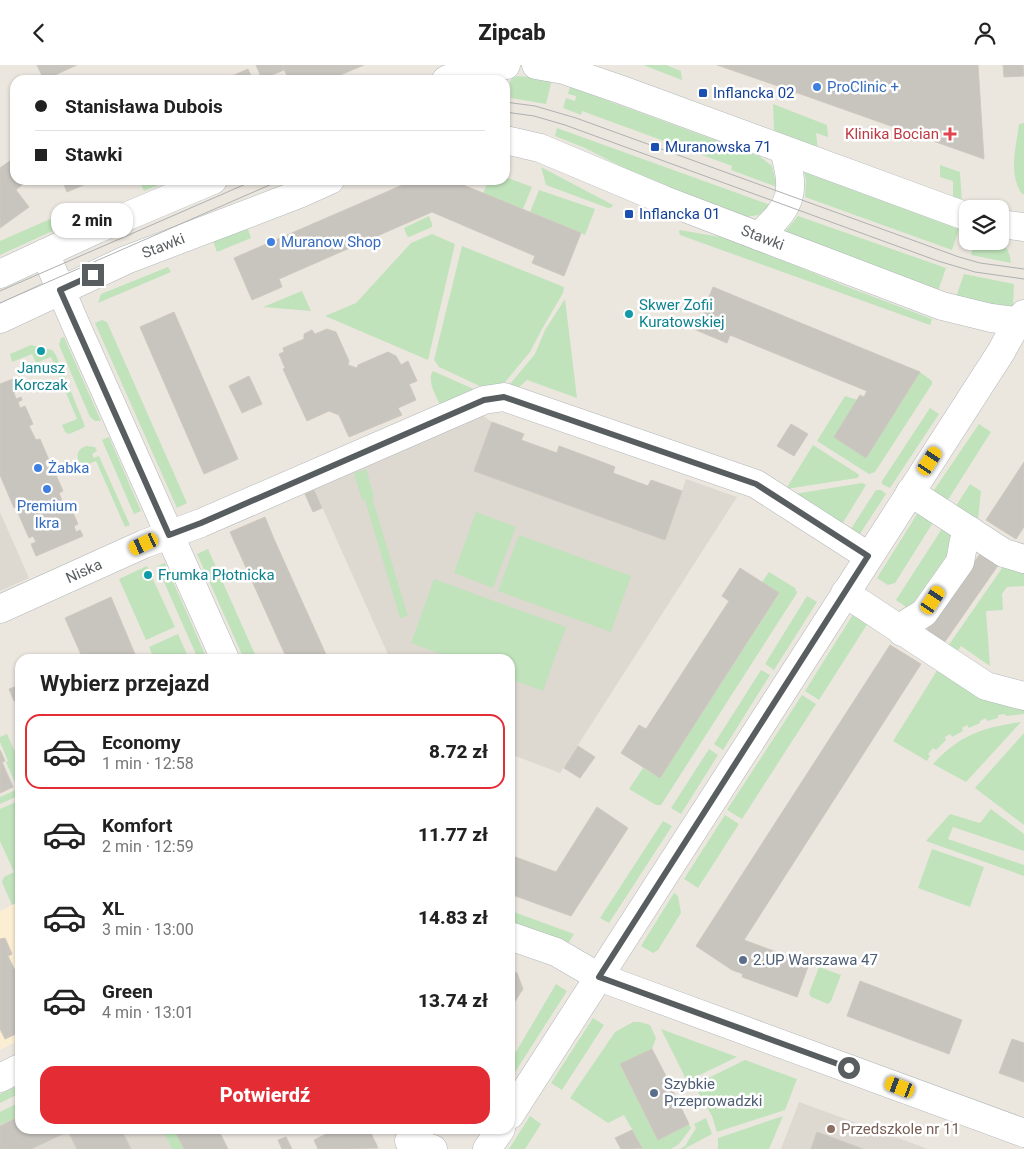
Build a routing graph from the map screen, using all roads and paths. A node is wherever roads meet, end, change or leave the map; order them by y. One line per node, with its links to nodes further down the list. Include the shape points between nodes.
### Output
1 (500, 65): 2 (street); 4 (street)
2 (506, 65)
3 (536, 65): 5 (street)
4 (457, 75)
5 (620, 78): 7 (street)
6 (510, 141): 13 (street, Stawki, via 540,148 620,183)
7 (784, 150): 10 (street); 13 (street, via 790,173 790,196 781,214)
8 (201, 185): 14 (street)
9 (319, 185): 16 (street, Stawki, via 126,260)
10 (959, 214)
11 (1009, 225): 12 (street)
12 (1024, 227)
13 (759, 236): 18 (street, Stawki, via 942,306 966,313)
14 (45, 253): 15 (street); 16 (street)
15 (0, 274)
16 (60, 290): 17 (street, Stawki); 21 (street)
17 (0, 319)
18 (1022, 319): 19 (street)
19 (910, 492): 20 (street); 22 (street)
20 (971, 531): 23 (street, via 1004,553); 26 (street, via 964,540 960,561 924,613 909,622)
21 (169, 535): 22 (street, Niska, via 484,400 504,397 756,484); 25 (street, Niska); 27 (street)
22 (868, 556): 24 (street)
23 (1024, 559)
24 (845, 593): 26 (street); 30 (street)
25 (0, 609)
26 (902, 632): 28 (street, via 986,686)
27 (223, 654)
28 (1024, 696)
29 (515, 938): 30 (street, via 556,952)
30 (599, 977): 33 (street); 34 (street)
31 (15, 1070): 32 (street)
32 (0, 1078)
33 (515, 1107)
34 (1024, 1133)
35 (498, 1134): 36 (street)
36 (487, 1149)

